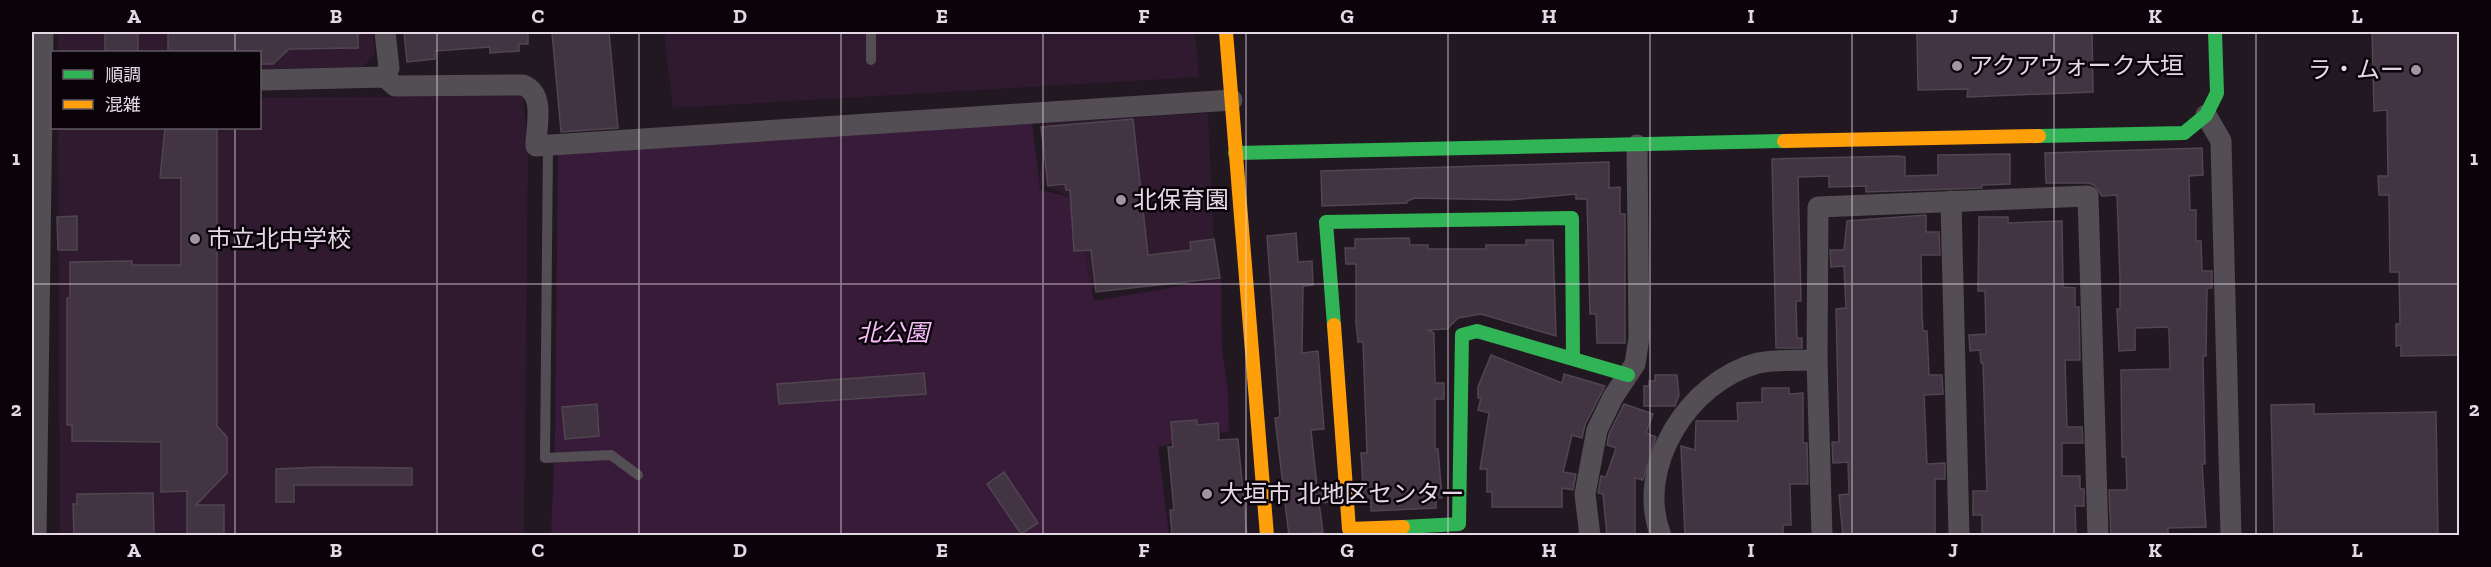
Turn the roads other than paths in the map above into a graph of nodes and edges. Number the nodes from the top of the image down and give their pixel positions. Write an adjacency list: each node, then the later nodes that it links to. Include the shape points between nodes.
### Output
1 (43, 32): 9 (street)
2 (385, 32): 7 (street)
3 (871, 32): 6 (lane)
4 (1226, 32): 10 (street)
5 (2215, 32): 11 (street, via 2217,93)
6 (871, 60)
7 (385, 77): 8 (street); 13 (street, via 395,86 532,88 537,96 536,146)
8 (261, 80)
9 (47, 83): 16 (street)
10 (1232, 100): 13 (street); 14 (street)
11 (2206, 115): 12 (street, via 2184,134); 29 (street, via 2221,141)
12 (1637, 144): 14 (street); 19 (street, via 1639,338 1635,364)
13 (548, 146): 20 (lane, via 545,458 611,455)
14 (1235, 153): 23 (street)
15 (1951, 201): 18 (street, via 1818,207); 27 (street); 28 (street, via 2088,196)
16 (34, 335): 21 (street)
17 (1573, 357): 17 (street, via 1478,331 1462,335 1459,524 1349,529 1326,222 1572,218); 19 (street)
18 (1817, 360): 25 (street, via 1758,363 1727,375 1684,416 1663,446 1657,467 1656,522); 26 (street)
19 (1628, 375): 24 (street, via 1597,430 1585,494)
20 (638, 475)
21 (34, 503): 22 (street)
22 (36, 536)
23 (1267, 536)
24 (1590, 536)
25 (1661, 536)
26 (1822, 536)
27 (1959, 536)
28 (2098, 536)
29 (2231, 536)

